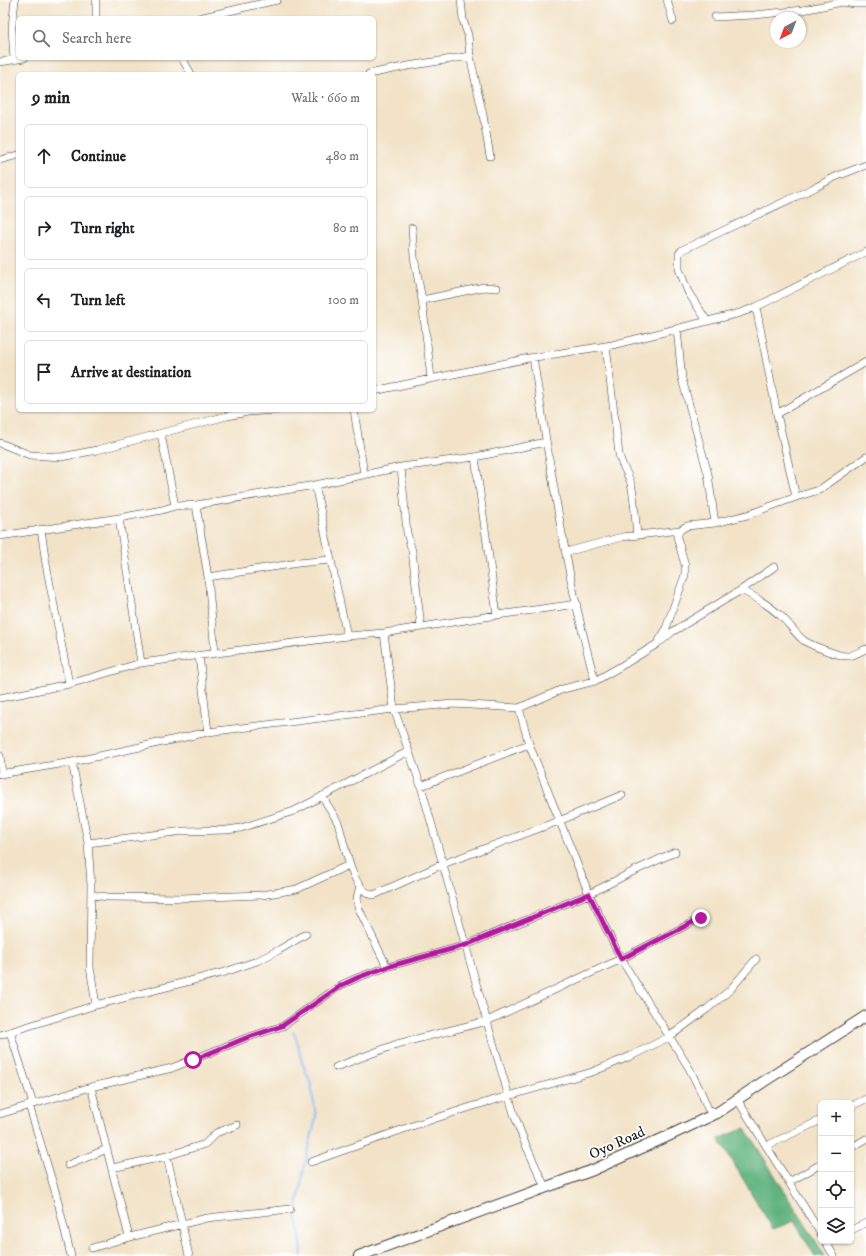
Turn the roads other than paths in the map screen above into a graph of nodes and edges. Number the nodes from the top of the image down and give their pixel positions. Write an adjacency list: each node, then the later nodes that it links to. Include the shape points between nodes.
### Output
1 (15, 0): 12 (street, via 12,27)
2 (96, 0): 7 (street)
3 (277, 0): 8 (street)
4 (461, 0): 11 (street)
5 (667, 0): 10 (street)
6 (866, 4): 9 (street, via 842,2 803,10)
7 (96, 16)
8 (208, 16)
9 (714, 17)
10 (673, 21)
11 (470, 56): 16 (street); 18 (street)
12 (14, 60): 14 (street)
13 (183, 60): 15 (street)
14 (0, 62)
15 (190, 72)
16 (376, 73)
17 (16, 156): 19 (street)
18 (490, 156)
19 (0, 160)
20 (866, 165): 26 (street, via 835,177 682,250 679,254 679,269 688,292)
21 (412, 228): 24 (street, via 414,257)
22 (866, 252): 25 (street)
23 (497, 288): 24 (street, via 484,287)
24 (422, 300): 31 (street)
25 (756, 307): 26 (street); 35 (street)
26 (707, 321): 27 (street)
27 (677, 329): 28 (street); 48 (street, via 682,380 708,474)
28 (606, 346): 29 (street); 51 (street, via 619,454 631,486)
29 (533, 357): 31 (street); 37 (street)
30 (866, 362): 35 (street)
31 (431, 378): 32 (street)
32 (376, 391)
33 (244, 412): 36 (street)
34 (354, 412): 42 (street)
35 (777, 414): 44 (street)
36 (161, 434): 38 (street, via 61,457 30,455); 46 (street)
37 (546, 442): 39 (street); 53 (street)
38 (0, 443)
39 (475, 457): 41 (street); 59 (street)
40 (866, 457): 44 (street, via 820,490)
41 (401, 467): 42 (street); 60 (street, via 407,533 413,558)
42 (364, 474): 43 (street)
43 (315, 485): 45 (street); 54 (street)
44 (796, 496): 48 (street, via 747,515)
45 (196, 505): 46 (street); 56 (street)
46 (175, 506): 47 (street)
47 (119, 518): 49 (street); 67 (street)
48 (715, 523): 50 (street, via 687,526)
49 (41, 529): 52 (street); 69 (street)
50 (680, 530): 51 (street); 63 (street, via 677,537 684,575 665,631)
51 (637, 535): 53 (street)
52 (0, 536)
53 (566, 552): 58 (street)
54 (330, 560): 56 (street); 62 (street)
55 (774, 567): 57 (street)
56 (208, 577): 65 (street)
57 (741, 590): 63 (street); 64 (street, via 757,598 782,617 803,640 813,645 849,656)
58 (577, 604): 59 (street); 68 (street)
59 (497, 615): 60 (street)
60 (421, 627): 61 (street)
61 (384, 633): 62 (street); 72 (street)
62 (347, 636): 65 (street)
63 (657, 644): 68 (street)
64 (866, 649)
65 (215, 653): 66 (street)
66 (200, 655): 67 (street); 73 (street)
67 (141, 663): 69 (street)
68 (595, 680): 71 (street, via 563,689)
69 (70, 684): 70 (street)
70 (0, 698)
71 (519, 708): 72 (street, via 454,704); 74 (street)
72 (394, 709): 73 (street); 75 (street)
73 (208, 732): 77 (street)
74 (529, 744): 79 (street); 82 (street)
75 (409, 751): 79 (street); 81 (street)
76 (0, 756): 78 (street)
77 (72, 762): 78 (street); 83 (street)
78 (1, 774)
79 (421, 786): 85 (street)
80 (622, 795): 82 (street)
81 (322, 796): 83 (street, via 294,811 241,828 184,831); 86 (street, via 338,824)
82 (559, 820): 85 (street); 88 (street)
83 (88, 843): 89 (street)
84 (674, 852): 88 (street)
85 (443, 864): 87 (street, via 374,895 367,893); 92 (street)
86 (350, 865): 87 (street); 89 (street, via 290,892 181,898)
87 (360, 885): 95 (street, via 358,907)
88 (589, 894): 92 (street); 93 (street)
89 (91, 895): 96 (street, via 90,967)
90 (701, 918): 93 (street)
91 (306, 934): 96 (street, via 257,961 225,972)
92 (466, 945): 95 (street); 98 (street)
93 (621, 959): 98 (street); 101 (street)
94 (756, 959): 101 (street, via 730,990)
95 (387, 967): 103 (street, via 342,985 282,1026 172,1068)
96 (96, 1005): 99 (street)
97 (866, 1016): 105 (highway, Oyo Road)
98 (487, 1021): 102 (street, via 397,1044); 104 (street)
99 (10, 1032): 100 (street); 107 (street)
100 (0, 1035)
101 (669, 1037): 104 (street, via 592,1072); 109 (street, via 708,1109)
102 (336, 1067)
103 (91, 1086): 107 (street); 116 (street)
104 (510, 1097): 118 (street, via 415,1125); 123 (street, via 524,1141)
105 (737, 1099): 109 (highway, Oyo Road); 114 (street)
106 (866, 1099): 108 (street)
107 (31, 1104): 110 (street); 132 (street)
108 (854, 1105)
109 (717, 1113): 123 (highway, Oyo Road, via 593,1170)
110 (0, 1114)
111 (818, 1121): 114 (street)
112 (237, 1125): 117 (street, via 216,1133 205,1144)
113 (866, 1139): 115 (street)
114 (766, 1146): 122 (street)
115 (854, 1146)
116 (107, 1149): 119 (street); 121 (street)
117 (167, 1156): 121 (street); 125 (street)
118 (311, 1162)
119 (68, 1165)
120 (818, 1166): 122 (street)
121 (112, 1168): 129 (street)
122 (789, 1182): 127 (street)
123 (545, 1187): 134 (highway, Oyo Road)
124 (290, 1209): 125 (street, via 216,1216)
125 (182, 1224): 129 (street); 133 (street)
126 (866, 1224): 128 (street)
127 (818, 1229)
128 (854, 1229)
129 (129, 1237): 131 (street)
130 (827, 1244): 135 (street)
131 (92, 1248)
132 (71, 1256)
133 (189, 1256)
134 (359, 1256)
135 (834, 1256)

